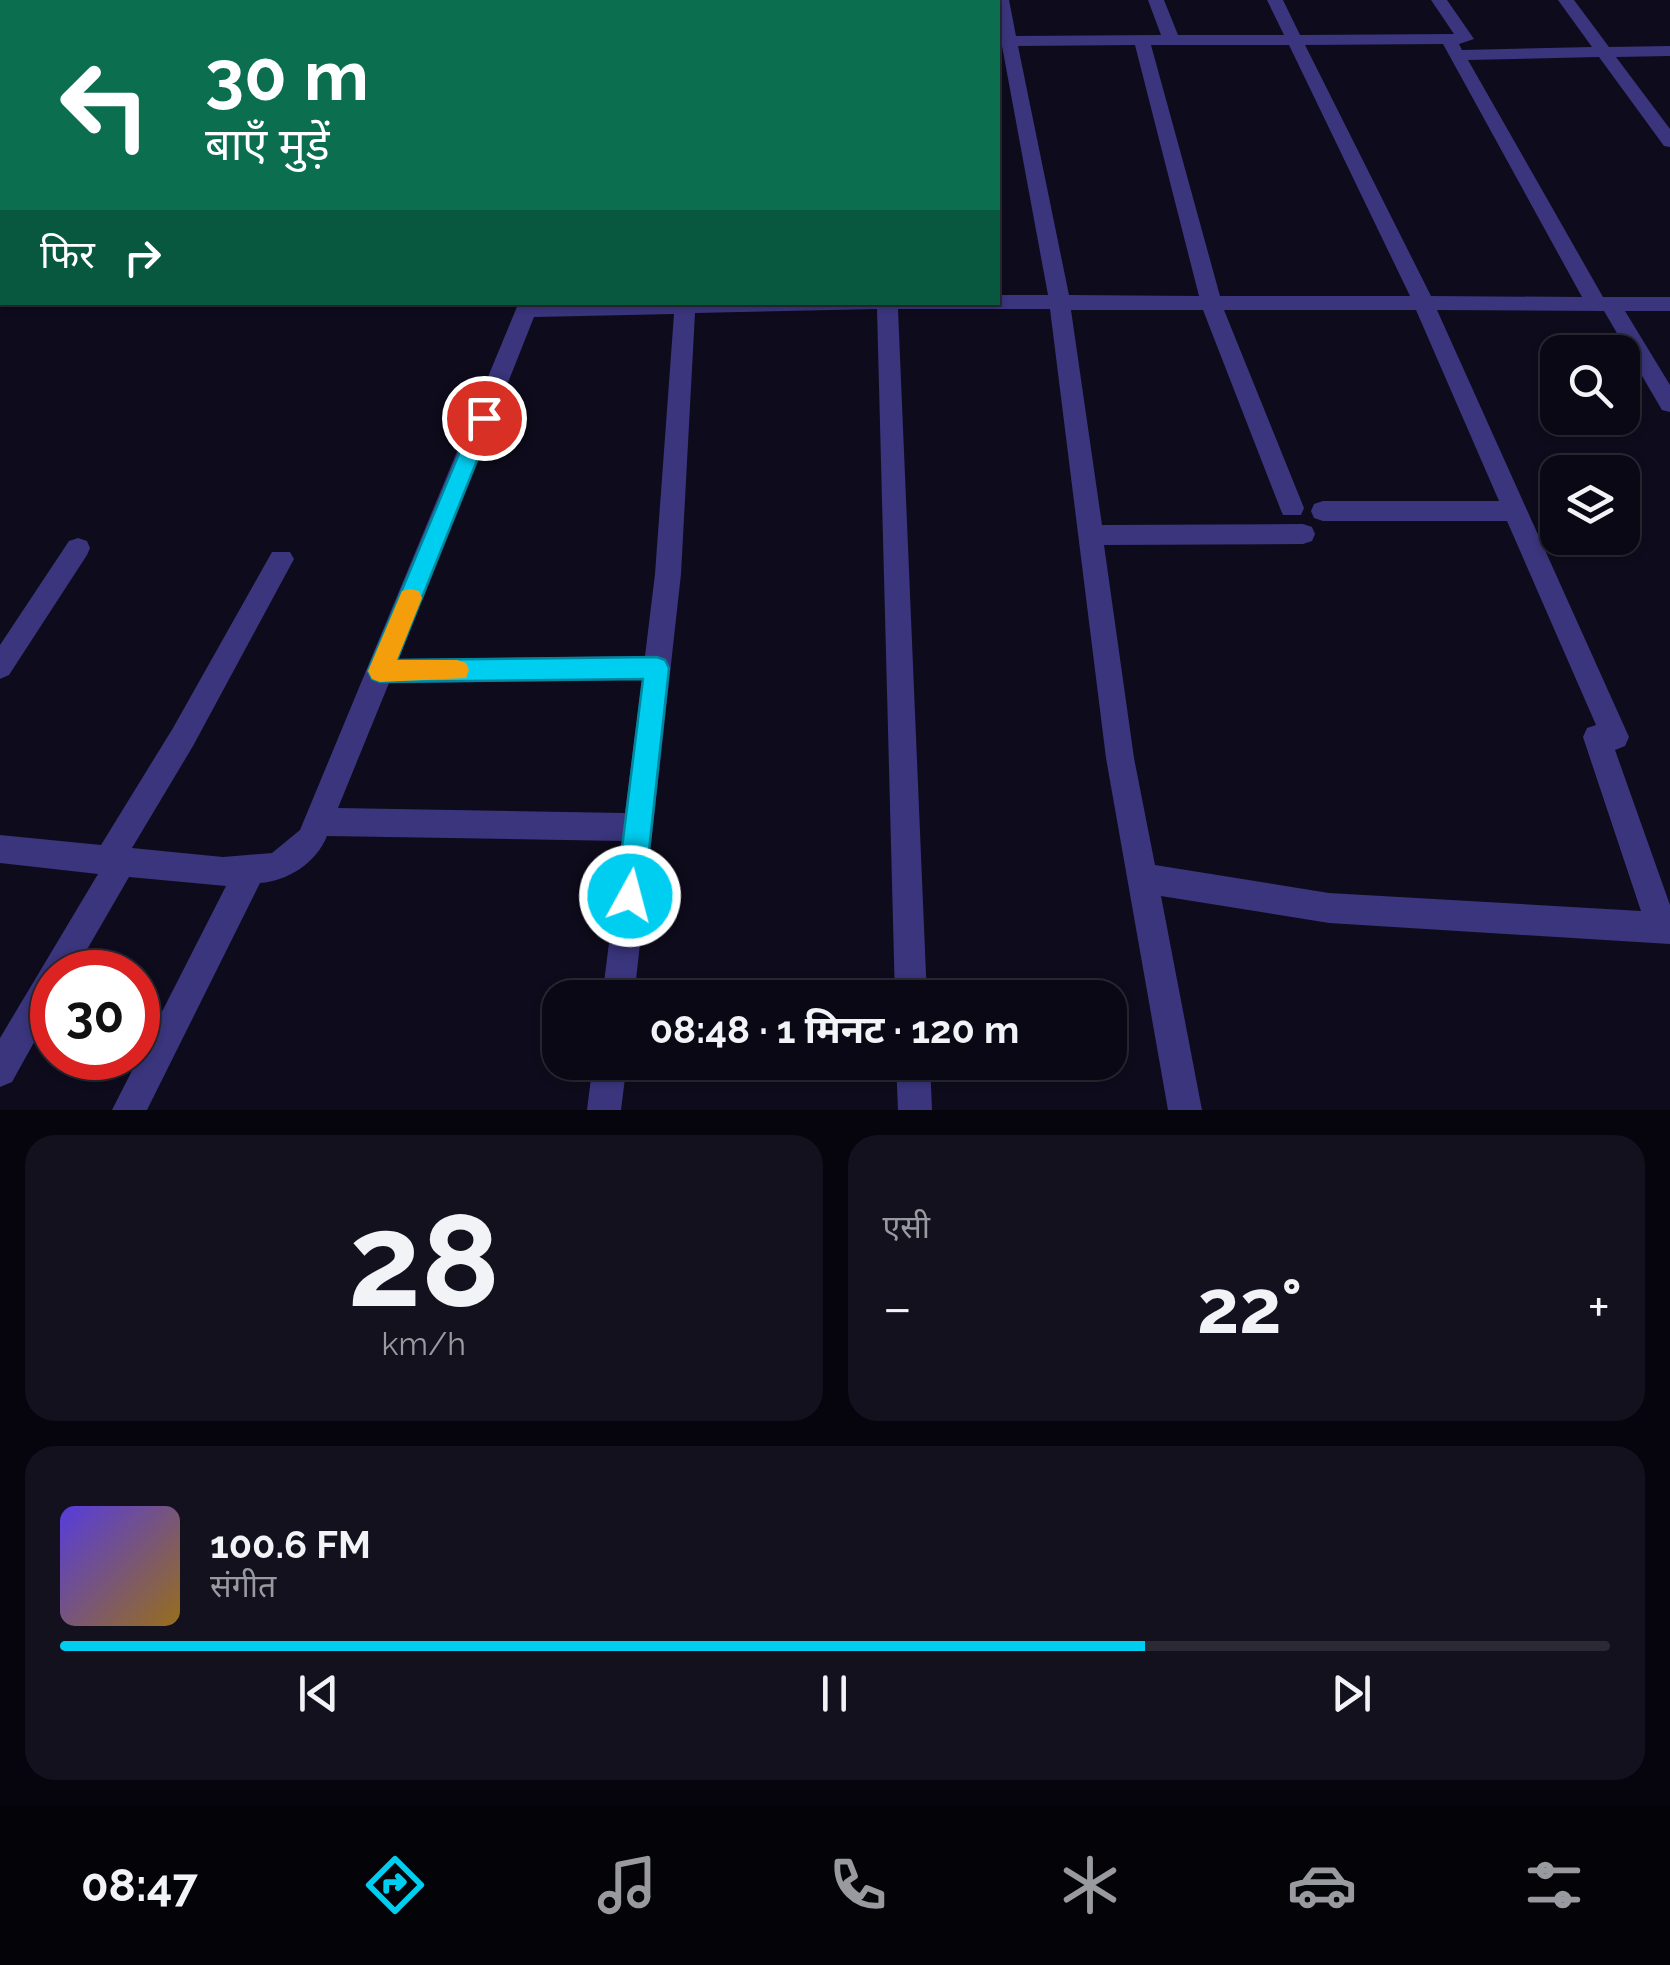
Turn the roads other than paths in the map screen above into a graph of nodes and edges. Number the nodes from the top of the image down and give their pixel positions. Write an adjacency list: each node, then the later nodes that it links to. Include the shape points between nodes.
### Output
1 (1000, 0): 6 (street)
2 (1156, 0): 9 (street)
3 (1275, 0): 7 (street)
4 (1439, 0): 10 (street, via 1466,39)
5 (1566, 0): 12 (street)
6 (1004, 41): 8 (street); 15 (street)
7 (1295, 41): 9 (street); 10 (street); 17 (street)
8 (1142, 42): 9 (street); 16 (street)
9 (1172, 42)
10 (1452, 47): 12 (street); 18 (street)
11 (1670, 51): 12 (street)
12 (1605, 55): 13 (street)
13 (1670, 142)
14 (1000, 303): 15 (street)
15 (1060, 303): 16 (street); 28 (street)
16 (1213, 304): 17 (street); 24 (street)
17 (1424, 304): 18 (street); 26 (street)
18 (1604, 304): 19 (street); 23 (street)
19 (1670, 304)
20 (684, 305): 22 (street); 32 (street)
21 (885, 305): 43 (street)
22 (529, 306): 33 (street)
23 (1670, 404)
24 (1292, 508)
25 (1324, 511): 26 (street)
26 (1516, 511): 40 (street, via 1606,737)
27 (1303, 534): 28 (street)
28 (1090, 535): 39 (street)
29 (78, 548): 31 (street)
30 (281, 559): 37 (street)
31 (0, 667)
32 (657, 668): 33 (street); 35 (street)
33 (380, 671): 34 (street)
34 (318, 822): 35 (street); 38 (street, via 311,840 278,867)
35 (638, 828): 42 (street)
36 (0, 849): 37 (street)
37 (114, 862): 38 (street); 41 (street)
38 (251, 869): 48 (street)
39 (1142, 878): 40 (street, via 1329,908); 51 (street)
40 (1666, 927)
41 (68, 950)
42 (620, 980)
43 (910, 980)
44 (30, 1018): 45 (street)
45 (0, 1070)
46 (608, 1080): 49 (street)
47 (914, 1080): 50 (street)
48 (128, 1110)
49 (604, 1110)
50 (915, 1110)
51 (1186, 1110)

